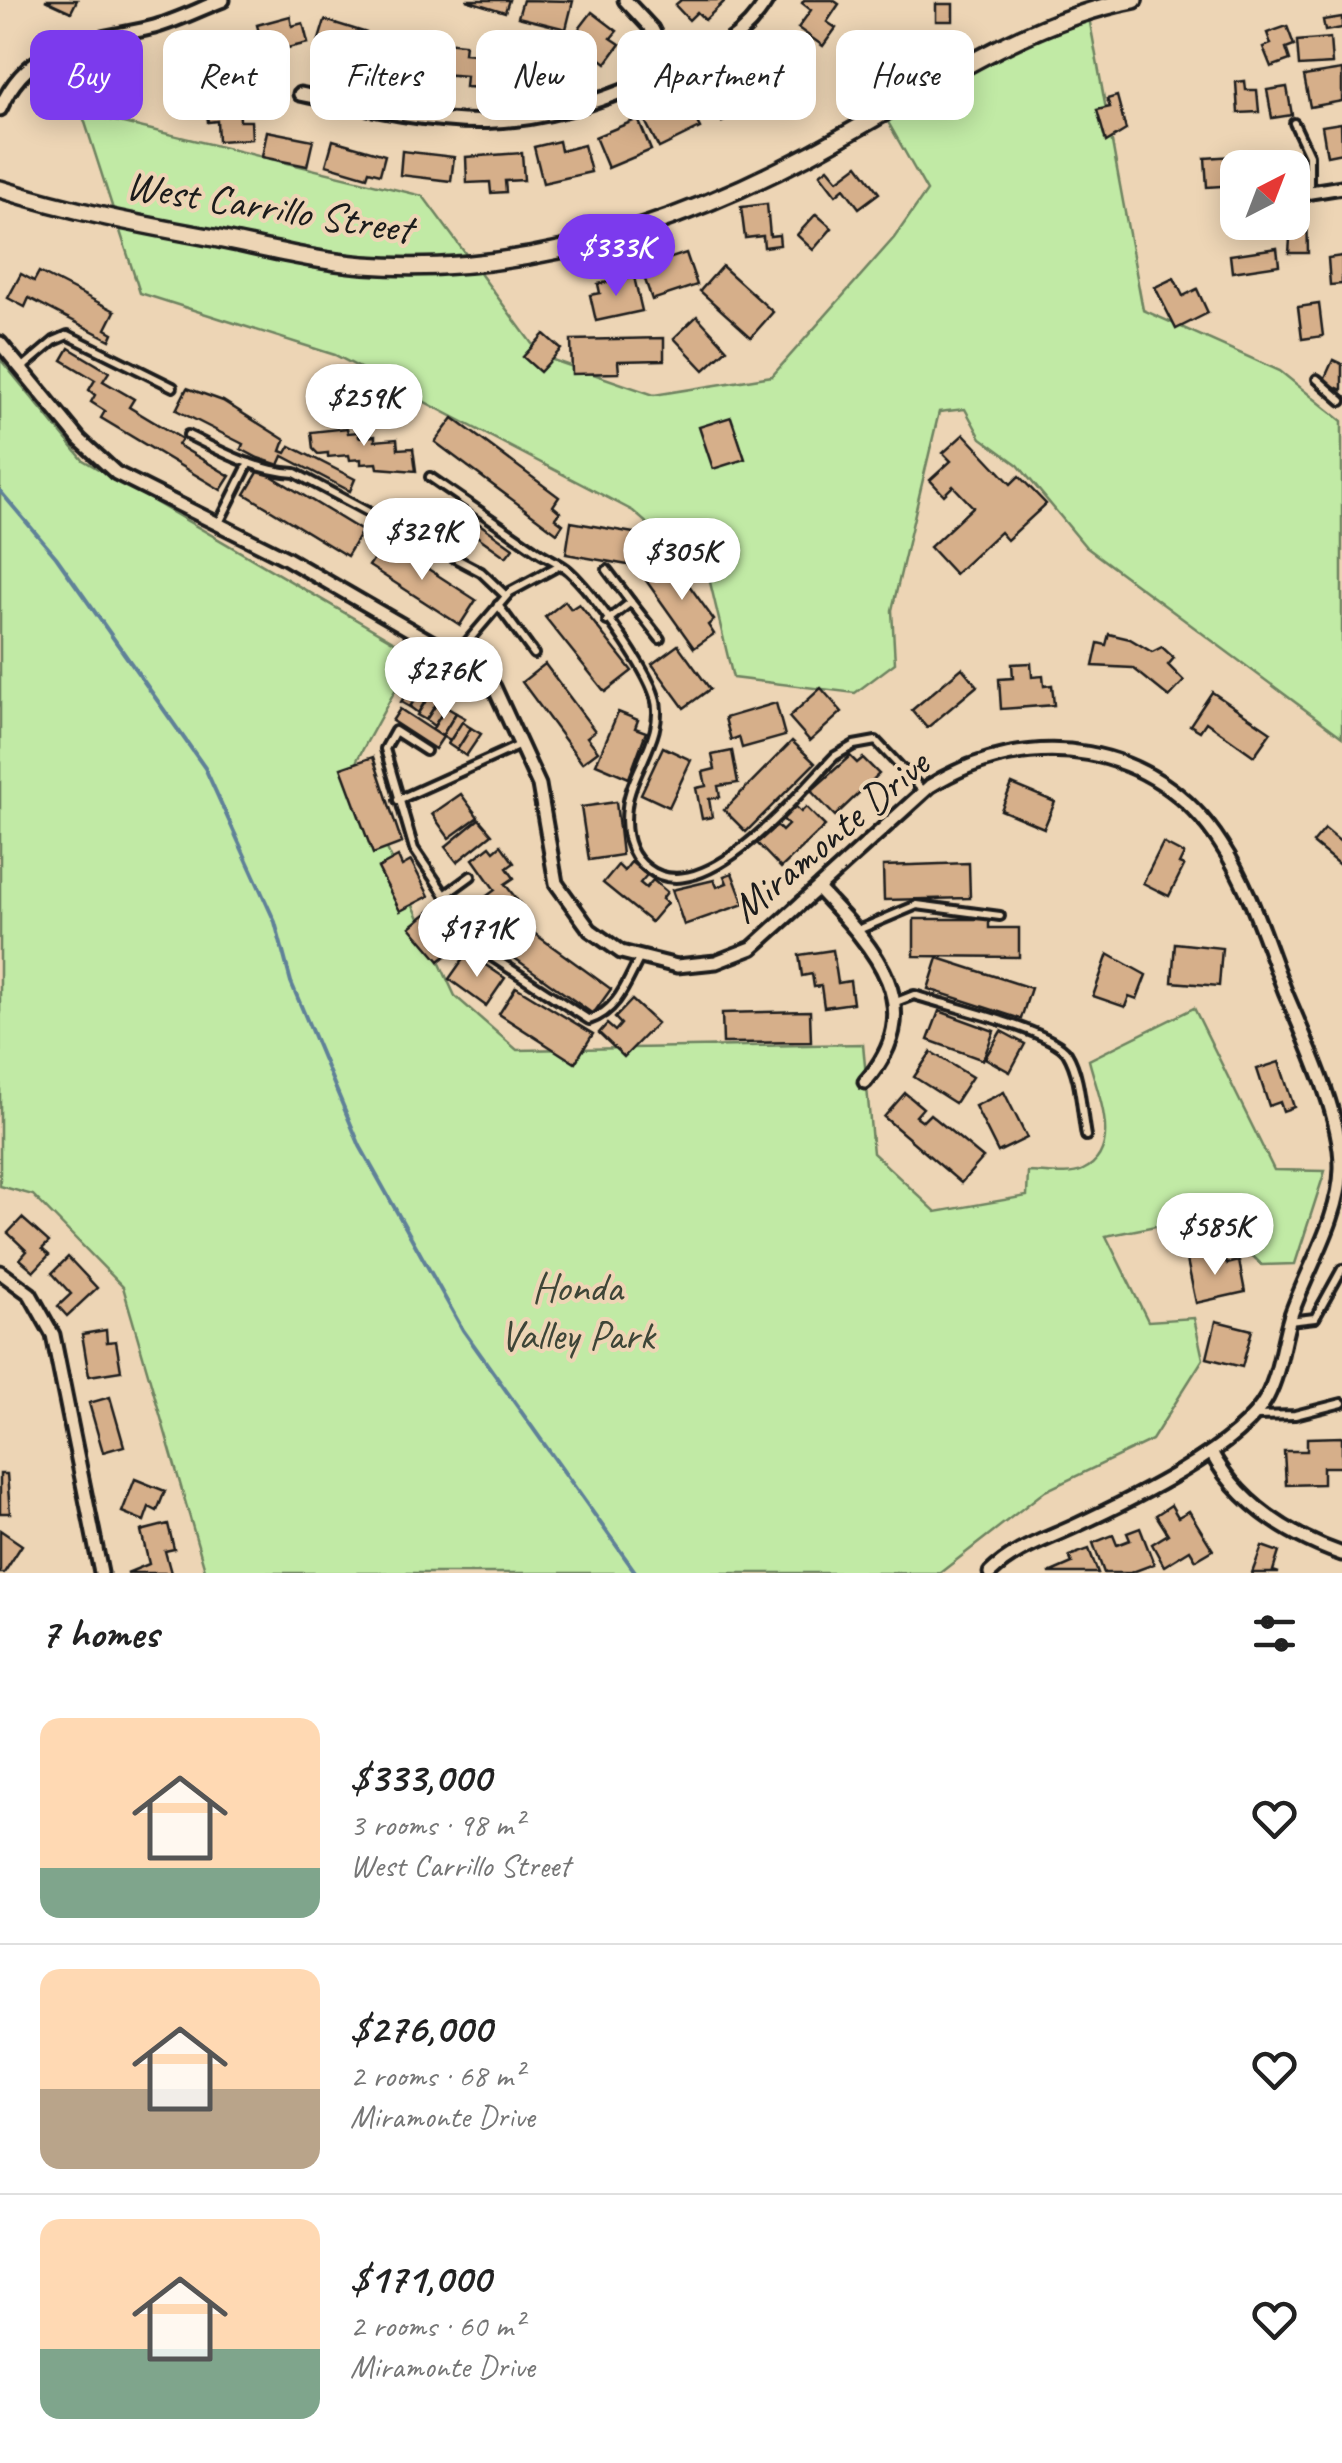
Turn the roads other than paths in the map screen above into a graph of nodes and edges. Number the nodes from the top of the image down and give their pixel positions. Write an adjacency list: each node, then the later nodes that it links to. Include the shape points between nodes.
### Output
1 (223, 0): 9 (street, via 152,28 55,48 18,78)
2 (625, 0): 5 (street)
3 (767, 0): 6 (street)
4 (1134, 0): 13 (main road, West Carrillo Street, via 1034,31 822,149 710,201 541,256 443,267 361,265)
5 (652, 30)
6 (742, 30)
7 (617, 93): 8 (street, via 496,124 414,118)
8 (300, 94)
9 (0, 109)
10 (1294, 124): 11 (lane)
11 (1307, 150)
12 (1342, 188): 14 (street)
13 (0, 190)
14 (1310, 192)
15 (0, 343): 16 (street, Miramonte Drive)
16 (21, 369): 18 (lane, via 68,335); 23 (street, Miramonte Drive, via 116,473)
17 (1317, 379): 19 (lane)
18 (174, 387)
19 (1342, 400)
20 (188, 435): 21 (lane)
21 (248, 463): 23 (lane); 26 (lane, via 295,473 481,572)
22 (430, 477): 24 (lane)
23 (218, 525): 32 (street, Miramonte Drive)
24 (560, 565): 26 (lane); 29 (lane)
25 (607, 570): 27 (lane)
26 (506, 596): 28 (lane)
27 (632, 602): 29 (lane); 30 (lane)
28 (498, 606): 31 (lane); 32 (lane)
29 (607, 621): 35 (lane, via 656,700 654,729 627,804 627,841 656,876 680,879 731,858 834,756 854,745 876,742)
30 (660, 639)
31 (534, 654)
32 (456, 656): 33 (street, Miramonte Drive, via 494,686)
33 (523, 744): 36 (lane); 42 (street, Miramonte Drive, via 539,785 550,864 565,900 590,930)
34 (426, 751): 36 (lane, via 395,730 385,749)
35 (924, 792): 38 (street, Miramonte Drive); 46 (street, Miramonte Drive, via 974,763 1049,748 1118,760 1186,802 1233,864 1310,1055 1341,1153)
36 (398, 800): 39 (lane, via 414,849)
37 (472, 876): 39 (lane)
38 (819, 890): 41 (street); 42 (street, Miramonte Drive, via 775,932 734,957 677,966)
39 (445, 895): 42 (lane, via 489,956 590,1020 615,1004)
40 (1000, 916): 41 (lane, via 918,905)
41 (858, 930): 43 (street)
42 (639, 959)
43 (896, 1002): 44 (street, via 892,1042); 45 (lane, via 914,996 1064,1048)
44 (865, 1082)
45 (1086, 1136)
46 (1332, 1212): 47 (lane); 50 (street, Miramonte Drive)
47 (1342, 1223)
48 (1342, 1269): 50 (lane, via 1312,1320)
49 (0, 1272): 55 (street, via 30,1294 53,1335)
50 (1289, 1322): 52 (street, Miramonte Drive, via 1273,1383)
51 (1342, 1404): 52 (lane)
52 (1255, 1416): 53 (street, Miramonte Drive)
53 (1212, 1452): 54 (street, via 1224,1475 1259,1510); 56 (street, Miramonte Drive, via 1008,1556)
54 (1342, 1554)
55 (101, 1573)
56 (990, 1573)

